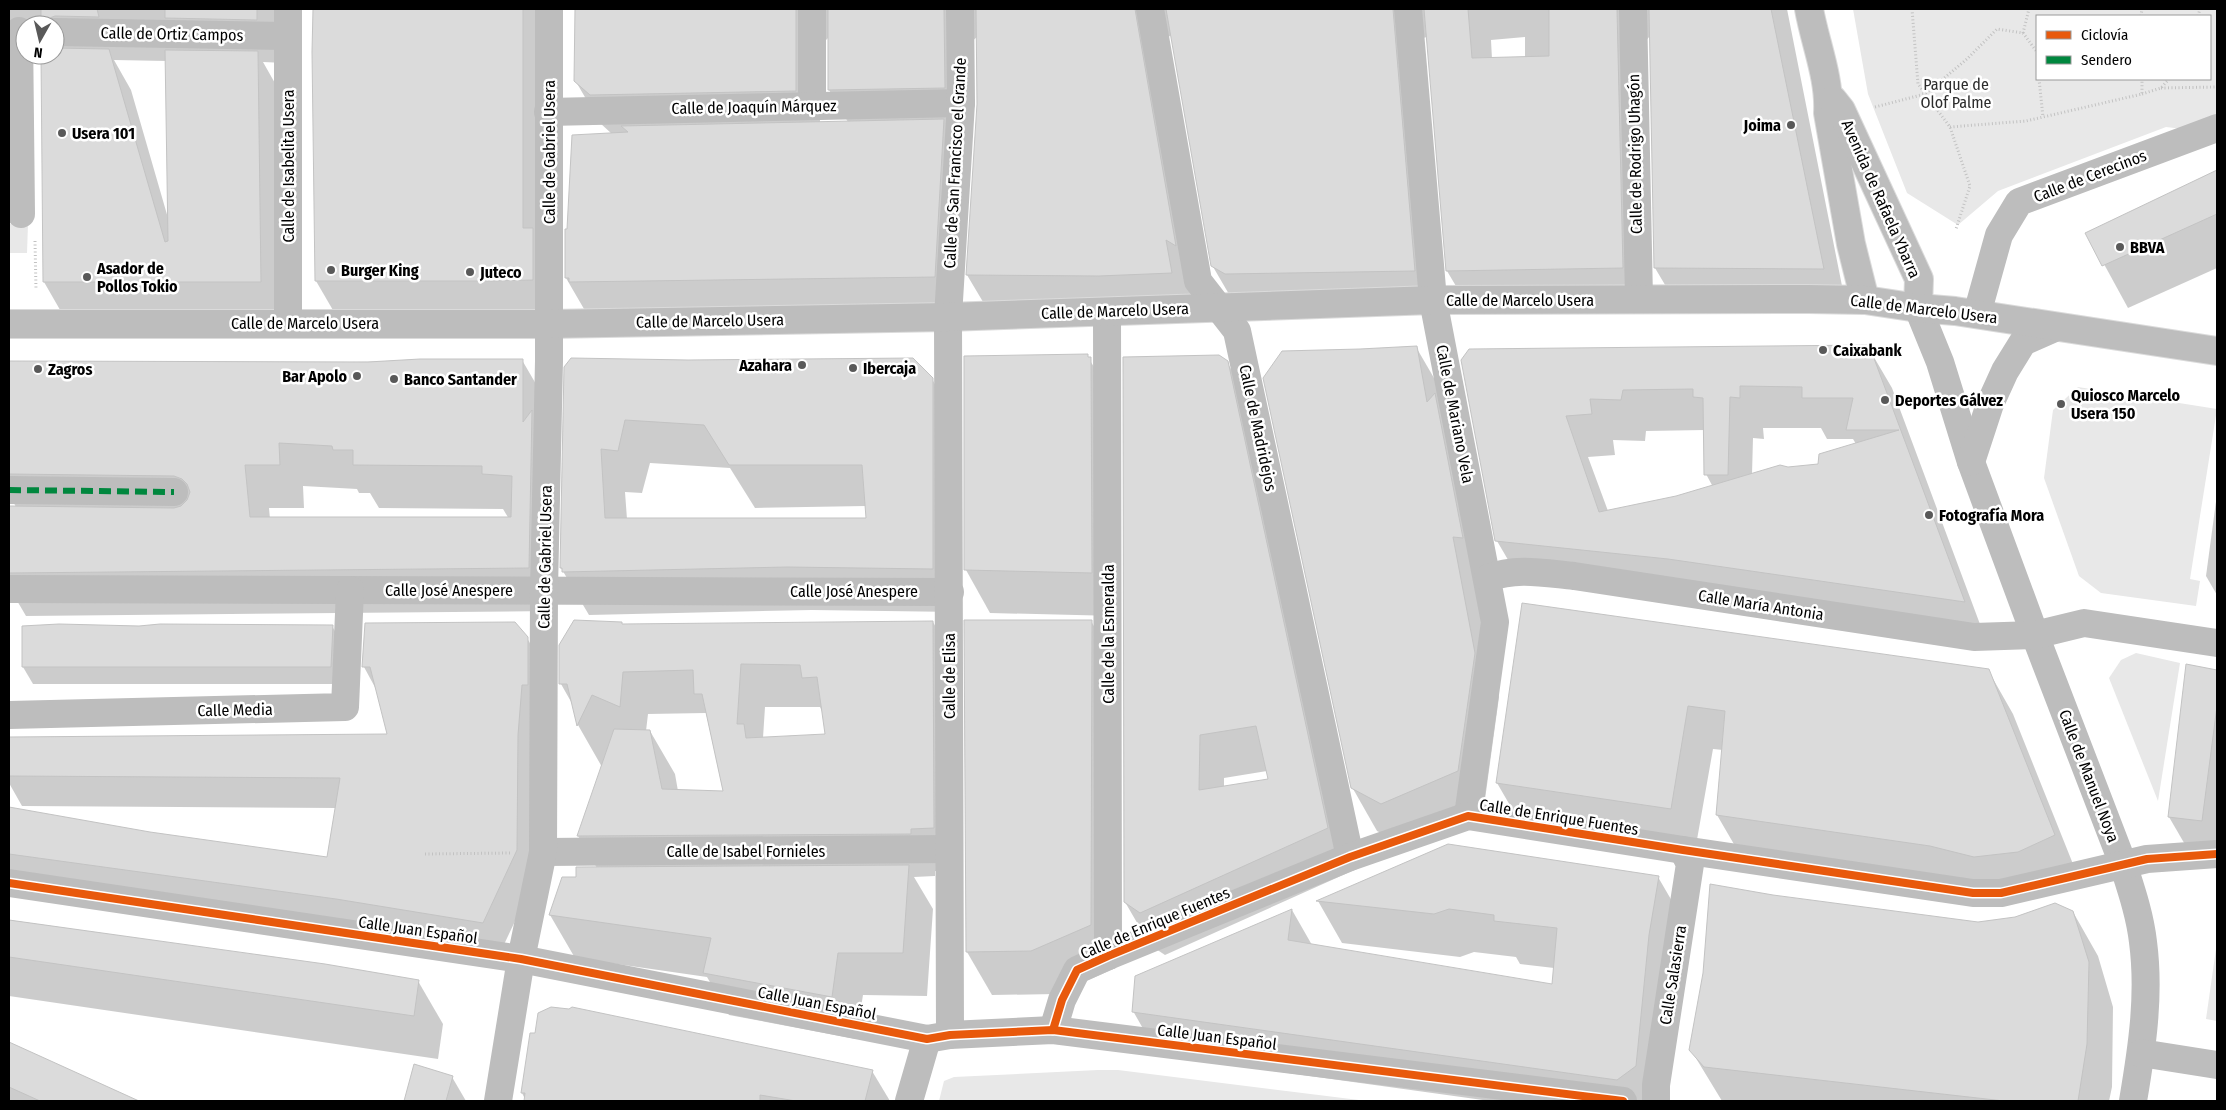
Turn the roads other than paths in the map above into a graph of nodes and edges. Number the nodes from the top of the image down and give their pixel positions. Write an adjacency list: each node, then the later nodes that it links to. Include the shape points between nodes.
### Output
1 (288, 9): 10 (street, Calle de Isabelita Usera)
2 (549, 9): 15 (street, Calle de Gabriel Usera)
3 (812, 9): 14 (street)
4 (960, 9): 13 (street, Calle de San Francisco el Grande)
5 (1150, 9): 21 (street, Calle de Madridejos, via 1198,281)
6 (1408, 9): 19 (street, Calle de Mariano Vela)
7 (1632, 9): 18 (street, Calle de Rodrigo Uhagón)
8 (1809, 9): 12 (street, Avenida de Rafaela Ybarra)
9 (65, 32): 10 (street, Calle de Ortiz Campos)
10 (288, 36): 26 (street, Calle de Isabelita Usera)
11 (19, 65): 17 (street)
12 (1829, 94): 20 (street, Avenida de Rafaela Ybarra, via 1828,113 1851,244); 22 (street, Avenida de Rafaela Ybarra, via 1841,110 1919,278)
13 (961, 103): 14 (street, Calle de Joaquín Márquez); 25 (street, Calle de San Francisco el Grande)
14 (812, 106): 15 (street, Calle de Joaquín Márquez)
15 (548, 112): 28 (street, Calle de Gabriel Usera)
16 (2217, 128): 24 (street, Calle de Cerecinos, via 2019,202 1999,235)
17 (21, 214)
18 (1639, 299): 19 (street, Calle de Marcelo Usera); 20 (street, Calle de Marcelo Usera)
19 (1433, 300): 21 (street, Calle de Marcelo Usera); 34 (street, Calle de Mariano Vela)
20 (1865, 300): 22 (street, Calle de Marcelo Usera)
21 (1217, 307): 23 (street, Calle de Marcelo Usera); 47 (street, Calle de Madridejos, via 1236,331)
22 (1918, 308): 24 (street, Calle de Marcelo Usera); 31 (street, Calle de Manuel Noya, via 1940,362)
23 (1107, 312): 25 (street, Calle de Marcelo Usera); 50 (street, Calle de la Esmeralda)
24 (1977, 314): 29 (street, Calle de Marcelo Usera)
25 (948, 317): 28 (street, Calle de Marcelo Usera); 38 (street, Calle de Elisa)
26 (288, 323): 27 (street, Calle de Marcelo Usera); 28 (street, Calle de Marcelo Usera)
27 (9, 324)
28 (549, 324): 37 (street, Calle de Gabriel Usera)
29 (2057, 327): 30 (street, Calle de Marcelo Usera); 31 (street, via 2024,342 2005,371 1990,404)
30 (2217, 351)
31 (1971, 462): 39 (street, Calle de Manuel Noya)
32 (9, 490): 33 (street)
33 (174, 492)
34 (1488, 578): 39 (street, Calle María Antonia, via 1520,570 1974,637); 42 (street, Calle de Mariano Vela, via 1495,622)
35 (9, 589): 36 (street, Calle José Anespere)
36 (350, 590): 37 (street, Calle José Anespere); 41 (street, Calle Media, via 345,707)
37 (544, 590): 38 (street, Calle José Anespere); 45 (street, Calle de Gabriel Usera)
38 (950, 592): 43 (street, Calle de Elisa)
39 (2035, 635): 40 (street, Calle María Antonia, via 2084,623); 48 (street, Calle de Manuel Noya)
40 (2217, 643)
41 (9, 715)
42 (1468, 816): 44 (street, Calle de Enrique Fuentes); 47 (street, Calle de Enrique Fuentes)
43 (949, 849): 45 (street, Calle de Isabel Fornieles); 53 (street, Calle de Elisa)
44 (1683, 850): 48 (street, Calle de Enrique Fuentes, via 1973,893 2001,893); 59 (street, Calle Salasierra, via 1690,864)
45 (530, 852): 51 (street, Calle de Gabriel Usera)
46 (2217, 854): 48 (street, Calle de Enrique Fuentes)
47 (1350, 857): 50 (street, Calle de Enrique Fuentes)
48 (2123, 864): 54 (street, Calle de Manuel Noya, via 2143,941 2146,996)
49 (9, 883): 51 (street, Calle Juan Español)
50 (1108, 956): 52 (street, Calle de Enrique Fuentes, via 1077,970 1062,1000)
51 (521, 959): 53 (street, Calle Juan Español); 56 (street, Calle de Gabriel Usera)
52 (1053, 1030): 53 (street, Calle Juan Español); 58 (street, Calle Juan Español)
53 (938, 1037): 57 (street, Calle de Elisa)
54 (2141, 1053): 55 (street); 60 (street, Calle de Manuel Noya)
55 (2217, 1065)
56 (498, 1101)
57 (909, 1101)
58 (1623, 1101)
59 (1656, 1101)
60 (2133, 1101)

